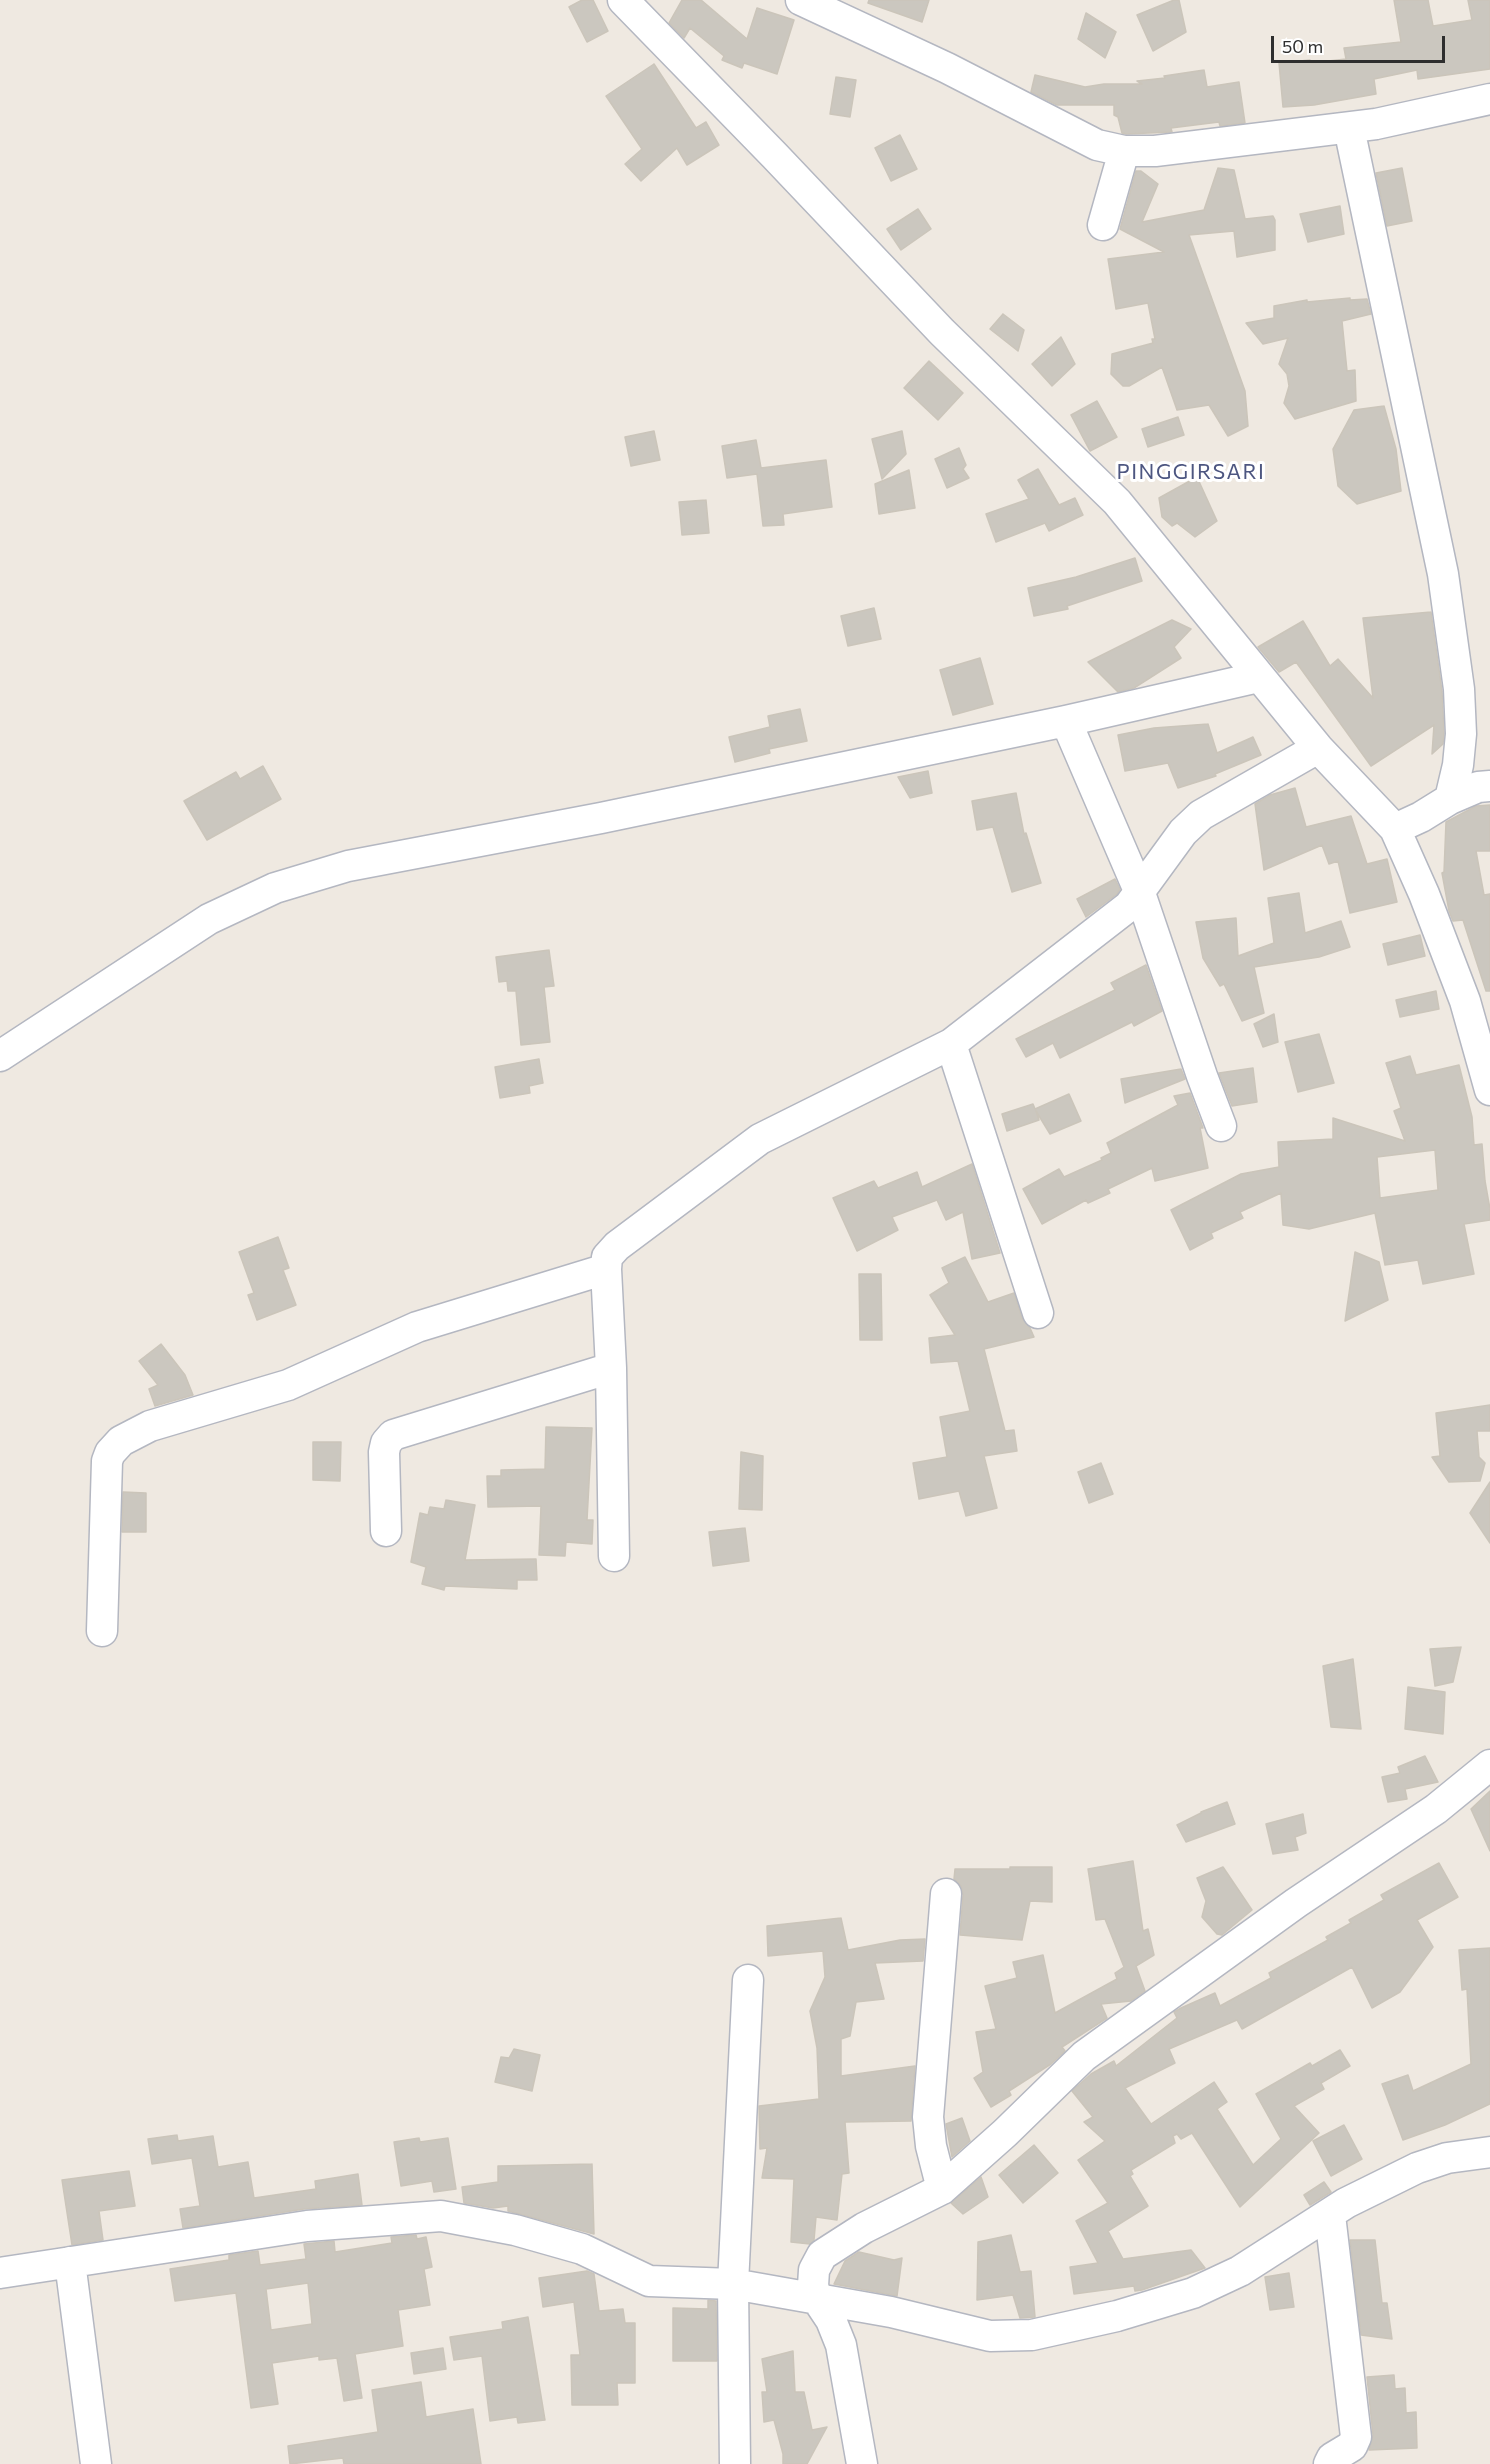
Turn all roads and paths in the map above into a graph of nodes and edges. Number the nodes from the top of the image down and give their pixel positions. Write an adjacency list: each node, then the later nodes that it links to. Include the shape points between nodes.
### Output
1 (623, 0): 7 (street, via 942,332 1117,502)
2 (801, 0): 5 (street, via 947,68 1096,145)
3 (1490, 99): 4 (street)
4 (1349, 128): 5 (street, via 1155,150); 11 (street, via 1443,574 1459,689 1461,734)
5 (1124, 150): 6 (street)
6 (1103, 225)
7 (1259, 677): 8 (street); 9 (street)
8 (1066, 720): 13 (street); 15 (street, via 601,818 348,866 274,888 209,919)
9 (1318, 748): 12 (street); 13 (street, via 1201,815 1183,832)
10 (1490, 786): 11 (street)
11 (1450, 799): 12 (street)
12 (1395, 829): 16 (street, via 1466,1001)
13 (1140, 893): 14 (street, via 1129,906); 17 (street)
14 (951, 1044): 18 (street, via 760,1139 617,1246 607,1257); 19 (street)
15 (0, 1056)
16 (1490, 1090)
17 (1221, 1125)
18 (606, 1269): 20 (street); 23 (street, via 417,1327 288,1385 150,1426 121,1441 107,1461)
19 (1038, 1313)
20 (611, 1368): 21 (street, via 393,1435 384,1452); 22 (street)
21 (386, 1531)
22 (614, 1556)
23 (102, 1630)
24 (1490, 1766): 28 (street, via 1436,1809 1296,1903 1084,2056)
25 (946, 1894): 28 (street, via 928,2117)
26 (748, 1980): 32 (street)
27 (1490, 2152): 29 (street, via 1447,2158 1418,2168 1346,2203)
28 (942, 2189): 33 (street, via 864,2228 822,2255 814,2270)
29 (1330, 2215): 33 (street, via 1240,2271 1193,2293 1117,2316 1032,2335 990,2336); 37 (street, via 1356,2437 1352,2446)
30 (70, 2262): 31 (street); 32 (street, via 307,2226 441,2216 515,2230 582,2249 649,2281); 34 (street)
31 (0, 2273)
32 (733, 2284): 33 (street); 35 (street)
33 (816, 2299): 36 (street, via 831,2320 841,2345)
34 (96, 2464)
35 (735, 2464)
36 (862, 2464)
37 (1329, 2464)

